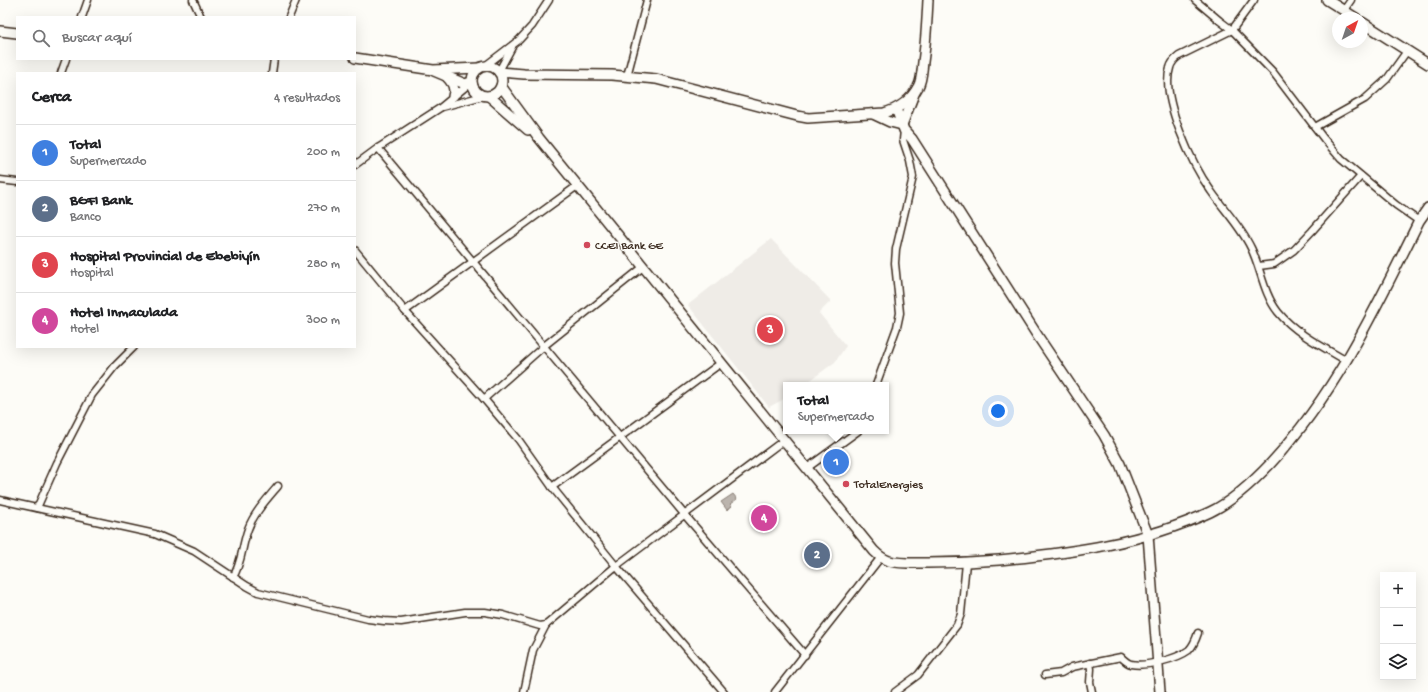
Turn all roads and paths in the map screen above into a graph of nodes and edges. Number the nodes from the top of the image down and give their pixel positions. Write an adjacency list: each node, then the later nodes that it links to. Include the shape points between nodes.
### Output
1 (88, 0): 13 (street)
2 (193, 0): 14 (street)
3 (296, 0): 15 (street)
4 (549, 0): 20 (street, via 532,26)
5 (647, 0): 31 (street)
6 (928, 0): 34 (street, via 921,78)
7 (1195, 0): 17 (street)
8 (1254, 0): 17 (street)
9 (1327, 0): 11 (street)
10 (1351, 0): 11 (street)
11 (1344, 10): 12 (street)
12 (1347, 12)
13 (82, 16)
14 (200, 16)
15 (289, 16)
16 (1368, 26): 21 (street)
17 (1232, 30): 40 (street, via 1274,72); 53 (street, via 1179,56 1170,67 1168,91 1184,142 1194,164 1210,191 1241,231 1251,247)
18 (0, 31): 19 (street)
19 (16, 32)
20 (512, 46): 26 (street); 32 (street)
21 (1407, 51): 25 (street); 40 (street, via 1387,79 1366,99)
22 (356, 58): 27 (street)
23 (66, 60): 28 (street)
24 (274, 60): 29 (street)
25 (1428, 64)
26 (482, 67): 27 (street); 32 (street, via 492,67); 33 (street, via 473,74)
27 (433, 70): 30 (street)
28 (61, 72)
29 (272, 72)
30 (445, 76): 33 (street, via 464,84); 35 (street, via 454,86)
31 (627, 76): 32 (street, via 524,74); 39 (street, via 656,79 797,116 813,118)
32 (500, 77): 36 (street, via 496,93); 42 (street)
33 (471, 82): 35 (street); 36 (street, via 475,91)
34 (914, 93): 38 (street); 41 (street)
35 (453, 96): 37 (street)
36 (486, 96): 37 (street); 42 (street)
37 (440, 108): 43 (street)
38 (896, 108): 39 (street, via 884,113); 41 (street)
39 (871, 114): 41 (street)
40 (1315, 127): 45 (street, via 1341,159)
41 (903, 128): 60 (street, via 902,140 913,177 896,249 900,313); 71 (street, via 1104,435 1120,464)
42 (538, 138): 48 (street)
43 (378, 148): 44 (street); 52 (street)
44 (356, 164)
45 (1361, 176): 50 (street); 53 (street, via 1294,250 1274,264)
46 (0, 180): 47 (street)
47 (16, 182)
48 (577, 186): 52 (street); 54 (street)
49 (1428, 208): 50 (street)
50 (1419, 221): 58 (street)
51 (356, 251): 55 (street)
52 (473, 261): 55 (street); 56 (street)
53 (1258, 266): 58 (street, via 1270,299 1278,312 1307,336)
54 (643, 267): 56 (street); 59 (street)
55 (405, 311): 61 (street)
56 (544, 346): 61 (street); 63 (street)
57 (133, 348): 69 (street, via 92,395)
58 (1347, 361): 71 (street, via 1294,437 1244,489 1212,511)
59 (721, 363): 63 (street); 64 (street)
60 (877, 382)
61 (484, 399): 67 (street, via 518,439)
62 (854, 434): 65 (street)
63 (620, 436): 67 (street); 70 (street)
64 (784, 440): 65 (street); 70 (street)
65 (807, 468): 72 (street)
66 (278, 486): 75 (street, via 249,525 239,567)
67 (552, 487): 74 (street)
68 (0, 500): 69 (street)
69 (37, 508): 75 (street, via 155,534 194,551)
70 (684, 514): 74 (street); 78 (street)
71 (1148, 535): 73 (street, via 1084,550); 79 (street)
72 (881, 557): 73 (street, via 903,564); 78 (street)
73 (966, 563): 85 (street, via 961,614 957,625 918,675)
74 (616, 566): 76 (street); 84 (street)
75 (233, 577): 76 (street, via 258,592 368,619 400,622 465,612 485,612 540,626)
76 (546, 625): 83 (street, via 533,650)
77 (1198, 633): 79 (street, via 1190,649)
78 (805, 655): 82 (street)
79 (1158, 662): 80 (street, via 1132,664 1121,657); 87 (street)
80 (1090, 663): 81 (street, via 1072,667 1061,673); 86 (street)
81 (1045, 675)
82 (779, 691)
83 (524, 692)
84 (724, 692)
85 (896, 692)
86 (1092, 692)
87 (1160, 692)

